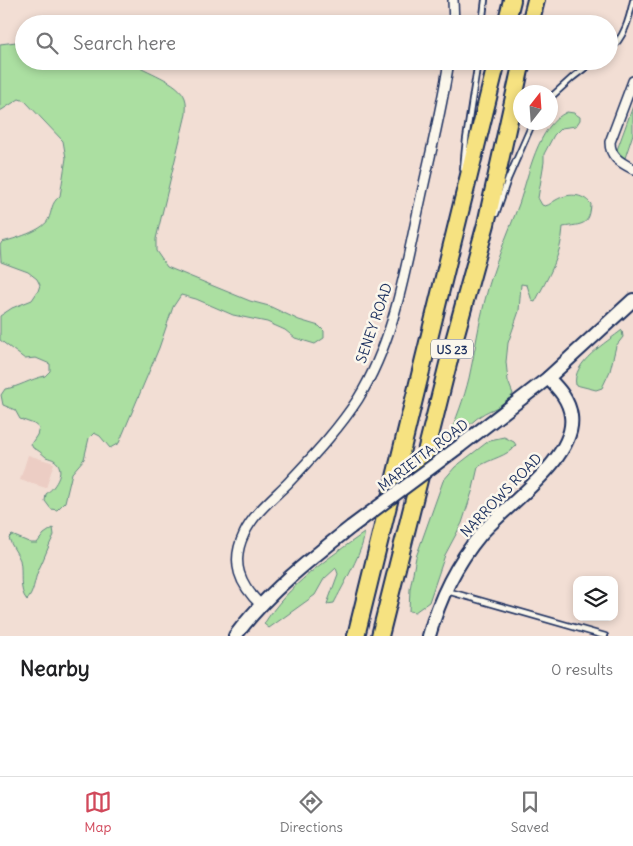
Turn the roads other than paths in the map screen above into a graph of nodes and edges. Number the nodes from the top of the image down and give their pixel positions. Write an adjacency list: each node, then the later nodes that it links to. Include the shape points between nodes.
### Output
1 (453, 0): 6 (street)
2 (485, 0): 7 (lane)
3 (512, 0): 8 (highway)
4 (536, 0): 9 (highway)
5 (633, 1): 10 (lane, via 624,34)
6 (454, 15)
7 (483, 15)
8 (508, 15)
9 (532, 15)
10 (618, 43)
11 (447, 70): 27 (street, SENEY ROAD, via 402,285 386,342 340,426 252,521 240,544 238,567 242,581 248,593)
12 (477, 70): 20 (lane)
13 (495, 70): 20 (highway, US 23)
14 (520, 70): 24 (highway, US 23, via 486,224)
15 (582, 70): 17 (lane)
16 (633, 81): 19 (street, via 610,148 614,158)
17 (558, 91)
18 (529, 130): 21 (lane)
19 (633, 169)
20 (460, 211): 29 (highway, US 23)
21 (495, 217)
22 (489, 236): 24 (lane)
23 (633, 300): 25 (street, MARIETTA ROAD)
24 (452, 348): 30 (highway, US 23)
25 (548, 378): 26 (street, NARROWS ROAD, via 569,406 572,424 567,442 554,462 482,533 456,570); 27 (street, MARIETTA ROAD, bridge, via 315,555)
26 (446, 591): 31 (street, NARROWS ROAD); 32 (lane)
27 (261, 605): 28 (street, MARIETTA ROAD)
28 (235, 636)
29 (356, 636)
30 (380, 636)
31 (428, 636)
32 (605, 636)

